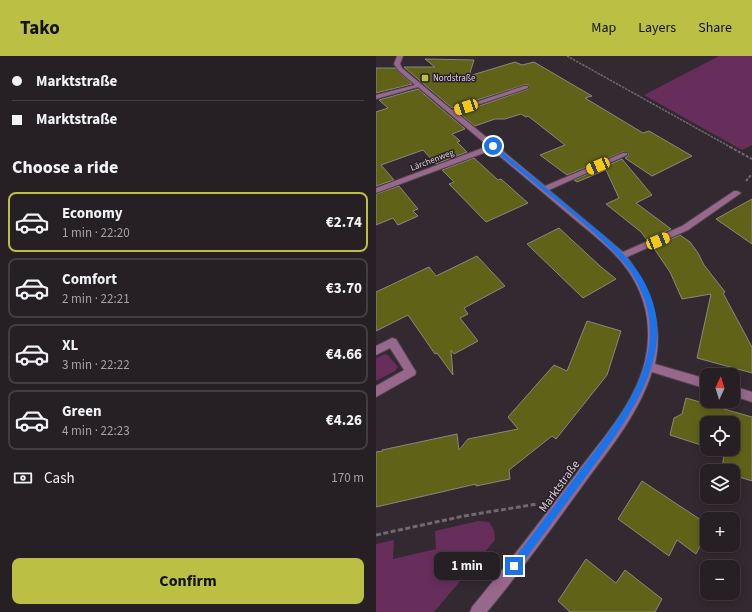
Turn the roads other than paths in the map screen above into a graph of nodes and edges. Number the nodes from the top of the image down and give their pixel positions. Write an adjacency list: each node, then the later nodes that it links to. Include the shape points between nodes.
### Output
1 (400, 56): 2 (street, Marktstraße, via 398,66)
2 (420, 85): 4 (street); 5 (street, Marktstraße)
3 (526, 87): 5 (street)
4 (376, 97)
5 (451, 112): 6 (street, Marktstraße)
6 (493, 146): 8 (street, Marktstraße); 9 (street, Lärchenweg)
7 (625, 154): 8 (street)
8 (544, 189): 11 (street, Marktstraße)
9 (376, 191)
10 (737, 193): 11 (street, via 685,228)
11 (621, 256): 13 (street, Marktstraße, via 641,283 652,313 654,340)
12 (376, 351): 15 (street, via 392,342 411,372)
13 (649, 367): 14 (street); 18 (street, Marktstraße, via 637,396 618,426 531,546)
14 (700, 382)
15 (376, 392)
16 (740, 393): 17 (street)
17 (752, 396)
18 (477, 612)

